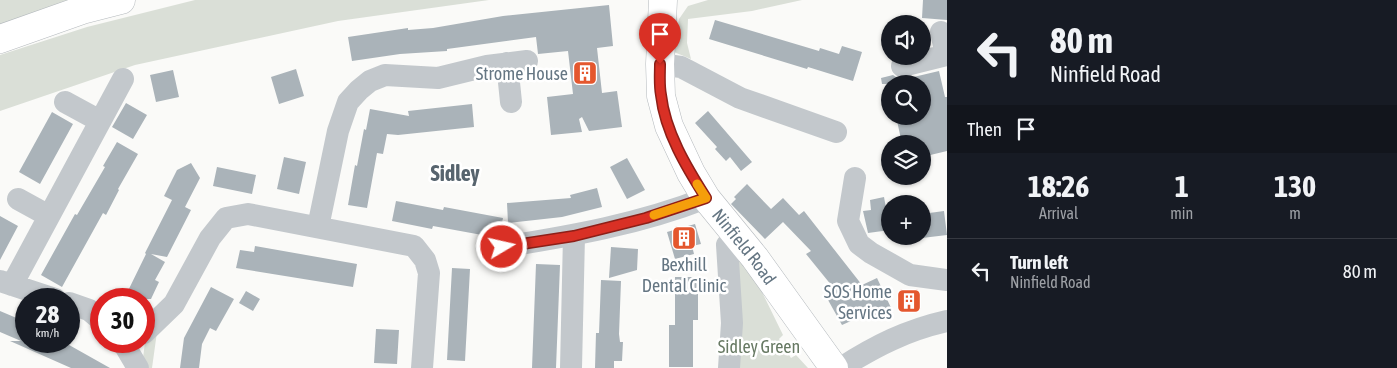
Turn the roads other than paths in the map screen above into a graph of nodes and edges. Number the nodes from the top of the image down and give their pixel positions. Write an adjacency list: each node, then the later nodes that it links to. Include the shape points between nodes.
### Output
1 (121, 0): 4 (main road)
2 (663, 0): 6 (main road, Ninfield Road)
3 (941, 32): 5 (street)
4 (0, 38)
5 (947, 55): 7 (street)
6 (660, 64): 12 (street, via 681,66 740,98); 14 (main road, Ninfield Road, via 661,96 669,126)
7 (902, 66)
8 (123, 79): 11 (street)
9 (65, 102): 11 (street)
10 (511, 102): 17 (street, via 517,62 438,78 385,76 370,81 348,102 338,130)
11 (100, 121): 16 (street)
12 (836, 132)
13 (855, 178): 21 (street, via 848,221 859,244 910,275)
14 (706, 198): 18 (street, via 646,218); 19 (main road, Ninfield Road)
15 (18, 199): 16 (street)
16 (49, 216): 22 (street)
17 (318, 227): 25 (street, via 248,214 226,218 210,238 174,304); 28 (street, via 414,246 425,260 429,273)
18 (574, 236): 20 (street); 29 (street)
19 (737, 236): 30 (street, via 727,245 732,323); 31 (main road, Ninfield Road)
20 (502, 247)
21 (947, 280)
22 (6, 283): 23 (street)
23 (21, 288)
24 (947, 321): 32 (street, via 889,340)
25 (155, 322)
26 (131, 353): 27 (street)
27 (138, 368)
28 (422, 368)
29 (571, 368)
30 (729, 368)
31 (834, 368)
32 (840, 368)

